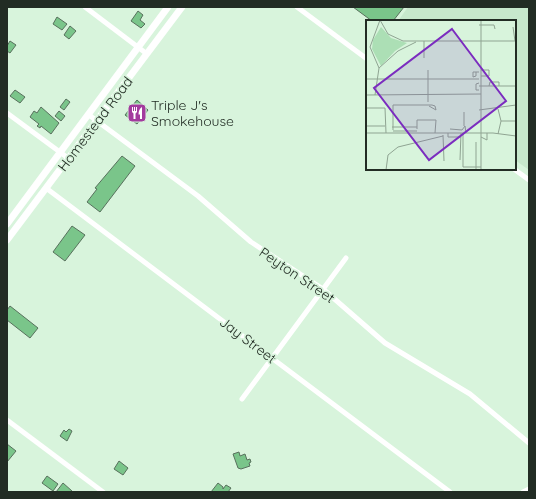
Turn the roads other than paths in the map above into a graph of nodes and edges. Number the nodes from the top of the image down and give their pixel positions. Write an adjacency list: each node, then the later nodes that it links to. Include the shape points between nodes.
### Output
1 (85, 7): 5 (street)
2 (168, 7): 5 (main road, Homestead Road)
3 (182, 7): 6 (main road, Homestead Road)
4 (296, 7): 7 (street)
5 (138, 47): 6 (street); 9 (main road, Homestead Road)
6 (147, 54): 10 (main road, Homestead Road)
7 (366, 58)
8 (7, 113): 11 (street)
9 (89, 114): 10 (street, Peyton Street); 11 (main road, Homestead Road)
10 (97, 121): 12 (main road, Homestead Road); 19 (street, Peyton Street, via 198,196 251,242)
11 (60, 153): 12 (street); 16 (main road, Homestead Road)
12 (68, 158): 15 (main road, Homestead Road)
13 (515, 170): 14 (street)
14 (529, 180)
15 (46, 188): 17 (main road, Homestead Road); 20 (street, Jay Street)
16 (7, 224)
17 (7, 240)
18 (346, 258): 19 (street)
19 (323, 289): 20 (street); 23 (street, Peyton Street, via 385,343 470,394)
20 (272, 358): 21 (street); 26 (street, Jay Street)
21 (242, 399)
22 (7, 420): 25 (street)
23 (529, 443)
24 (529, 489): 27 (street)
25 (103, 492)
26 (450, 492)
27 (523, 492)

